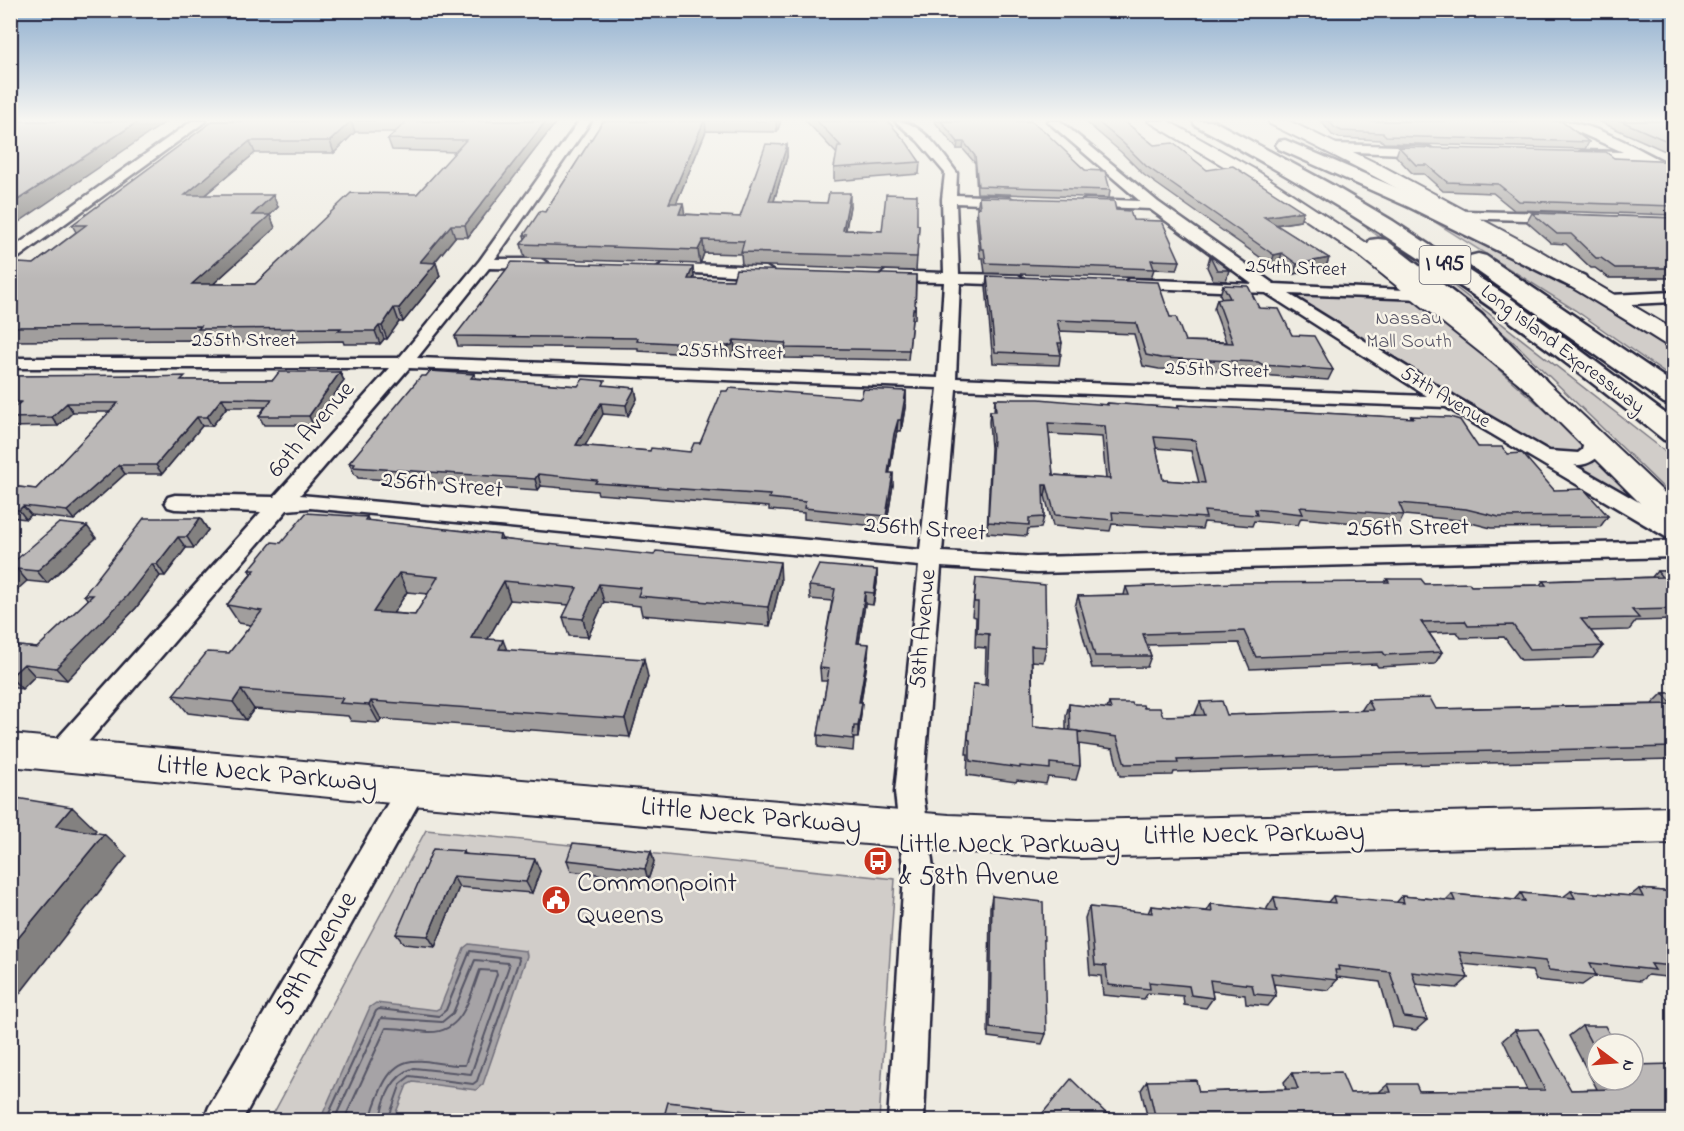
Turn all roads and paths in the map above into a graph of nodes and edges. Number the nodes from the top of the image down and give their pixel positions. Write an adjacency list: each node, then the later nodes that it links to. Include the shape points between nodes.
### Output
1 (126, 174): 17 (street)
2 (548, 174): 18 (street, 60th Avenue)
3 (951, 174): 11 (street, 58th Avenue)
4 (1116, 174): 14 (street, 57th Avenue)
5 (1249, 174): 28 (main road, via 1364,250)
6 (1274, 174): 34 (highway, via 1399,260 1472,319)
7 (1299, 174): 38 (highway, Long Island Expressway / I 495, via 1486,293)
8 (1331, 174): 36 (highway, Long Island Expressway / I 495, via 1441,238)
9 (1350, 174): 25 (highway)
10 (1385, 174): 15 (main road)
11 (949, 199): 12 (street); 23 (street, 58th Avenue)
12 (1022, 201)
13 (1069, 203): 14 (street)
14 (1153, 205): 27 (street, 57th Avenue)
15 (1464, 214): 16 (street); 25 (main road)
16 (1578, 218)
17 (10, 257)
18 (485, 263): 19 (street); 33 (street, 60th Avenue)
19 (552, 265)
20 (647, 268): 21 (street)
21 (777, 272)
22 (871, 275): 23 (street)
23 (952, 278): 24 (street); 35 (street, 58th Avenue)
24 (1028, 281)
25 (1577, 281): 30 (main road)
26 (1110, 284): 27 (street, 254th Street)
27 (1270, 289): 28 (street, 254th Street); 37 (street, 57th Avenue)
28 (1421, 294): 34 (main road)
29 (1674, 297): 30 (street)
30 (1610, 300): 31 (main road)
31 (1674, 340)
32 (10, 363): 33 (street, 255th Street)
33 (404, 363): 35 (street, 255th Street); 42 (street, 60th Avenue)
34 (1534, 383): 39 (main road)
35 (947, 384): 37 (street, 255th Street); 46 (street, 58th Avenue)
36 (1674, 396)
37 (1450, 402): 40 (street, 57th Avenue)
38 (1674, 434)
39 (1593, 440): 40 (street, via 1592,453 1581,460); 43 (main road)
40 (1533, 451): 44 (street, 57th Avenue)
41 (175, 502): 42 (street, 256th Street)
42 (283, 503): 46 (street, 256th Street, via 310,501); 48 (street, 60th Avenue)
43 (1674, 519)
44 (1674, 532)
45 (1674, 549): 46 (street, 256th Street, via 1036,565)
46 (930, 559): 51 (street, 58th Avenue, via 909,792)
47 (10, 750): 48 (main road, Little Neck Parkway)
48 (59, 756): 49 (main road, Little Neck Parkway)
49 (412, 788): 51 (main road, Little Neck Parkway); 52 (street, 59th Avenue)
50 (1674, 825): 51 (main road, Little Neck Parkway, via 1079,839)
51 (914, 830): 53 (street, 58th Avenue, via 919,876)
52 (222, 1120)
53 (906, 1120)

